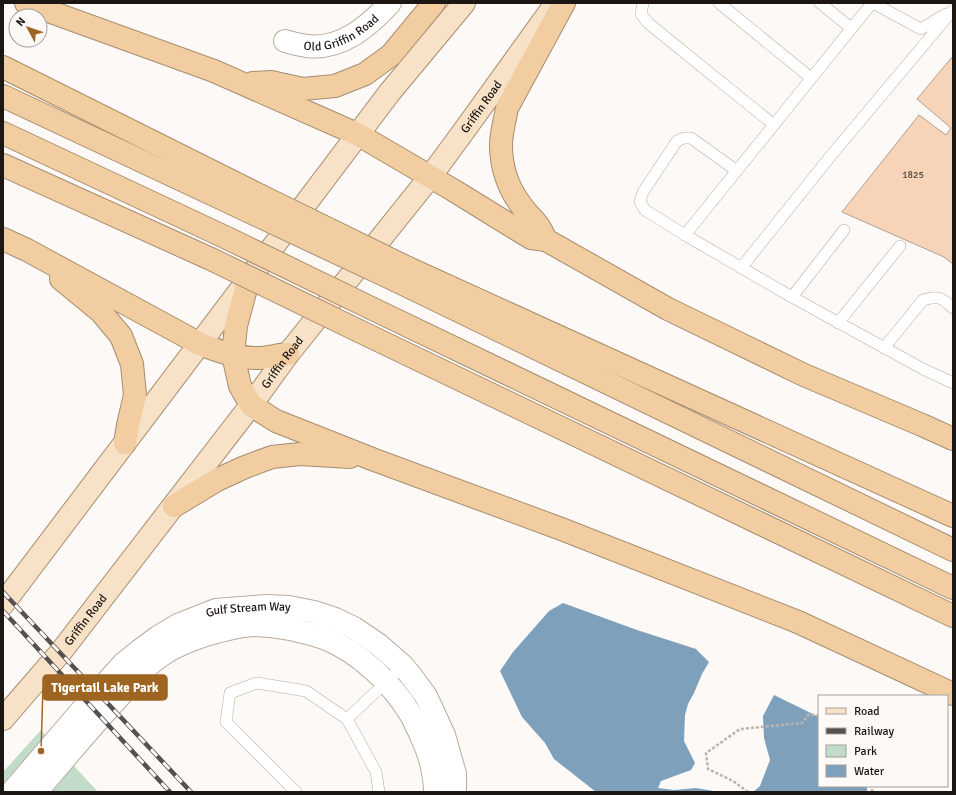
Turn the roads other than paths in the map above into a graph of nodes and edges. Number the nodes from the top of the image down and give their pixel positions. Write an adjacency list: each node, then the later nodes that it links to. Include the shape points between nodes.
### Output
1 (26, 3): 16 (highway)
2 (390, 3): 13 (street, Old Griffin Road, via 362,30 341,41 319,46)
3 (434, 3): 16 (highway, via 391,54 365,74 335,86 303,89 271,82)
4 (464, 3): 20 (main road, via 390,92)
5 (556, 3): 23 (main road, Griffin Road)
6 (564, 3): 28 (highway, via 507,108 501,145 505,172 514,196 538,224)
7 (643, 3): 18 (lane, via 641,14 648,23)
8 (719, 3): 15 (lane)
9 (820, 3): 12 (lane)
10 (872, 3): 11 (lane, via 921,28); 12 (lane)
11 (953, 9): 31 (lane)
12 (851, 28): 15 (lane)
13 (285, 41)
14 (3, 67): 24 (highway)
15 (811, 78): 18 (lane)
16 (243, 83): 20 (highway)
17 (3, 96): 24 (highway)
18 (774, 125): 22 (lane)
19 (3, 133): 49 (highway, bridge, via 227,238)
20 (359, 135): 23 (highway); 33 (main road)
21 (3, 165): 51 (highway, bridge, via 213,260)
22 (738, 171): 26 (lane); 26 (lane, via 691,138 677,142 643,192 640,202 645,210)
23 (430, 177): 28 (highway, via 531,238); 39 (main road, Griffin Road)
24 (254, 203): 32 (highway, bridge)
25 (844, 230): 34 (lane)
26 (685, 235): 31 (lane)
27 (3, 239): 30 (highway)
28 (546, 240): 43 (highway, via 675,312 804,375)
29 (900, 246): 36 (lane)
30 (27, 250): 37 (highway); 44 (highway, via 101,312 121,336 132,364 135,395)
31 (741, 268): 34 (lane)
32 (403, 274): 47 (highway); 48 (highway)
33 (248, 281): 37 (main road); 40 (highway, via 236,326)
34 (792, 297): 36 (lane)
35 (953, 308): 38 (lane, via 943,299 931,297 923,300)
36 (838, 323): 38 (lane)
37 (200, 344): 40 (highway); 44 (main road)
38 (884, 348): 41 (lane)
39 (288, 354): 40 (highway, via 259,358); 42 (main road, Griffin Road)
40 (233, 355): 42 (highway, via 240,386)
41 (953, 383)
42 (251, 405): 45 (highway, via 276,421); 46 (main road, Griffin Road)
43 (953, 440)
44 (125, 443): 50 (main road)
45 (372, 459): 46 (highway, via 300,454 272,457 217,480); 54 (highway, via 564,530 798,622)
46 (174, 506): 55 (main road, Griffin Road, via 60,653)
47 (953, 516)
48 (953, 550)
49 (953, 588)
50 (3, 604)
51 (953, 616)
52 (403, 666): 53 (lane); 57 (street, Gulf Stream Way, via 354,628 314,612 266,606 216,610 178,625 123,664); 62 (street, Gulf Stream Way, via 426,696 444,735 455,774)
53 (386, 682): 56 (lane); 58 (street, Gulf Stream Way, via 345,649 305,632 256,625 230,628 205,635 182,643 141,672); 61 (street, Gulf Stream Way, via 411,716 429,754)
54 (953, 694)
55 (3, 719)
56 (347, 719): 59 (lane, via 306,691 257,683 230,693 226,722); 60 (lane, via 376,772)
57 (12, 792)
58 (36, 792)
59 (296, 792)
60 (379, 792)
61 (435, 792)
62 (455, 792)

